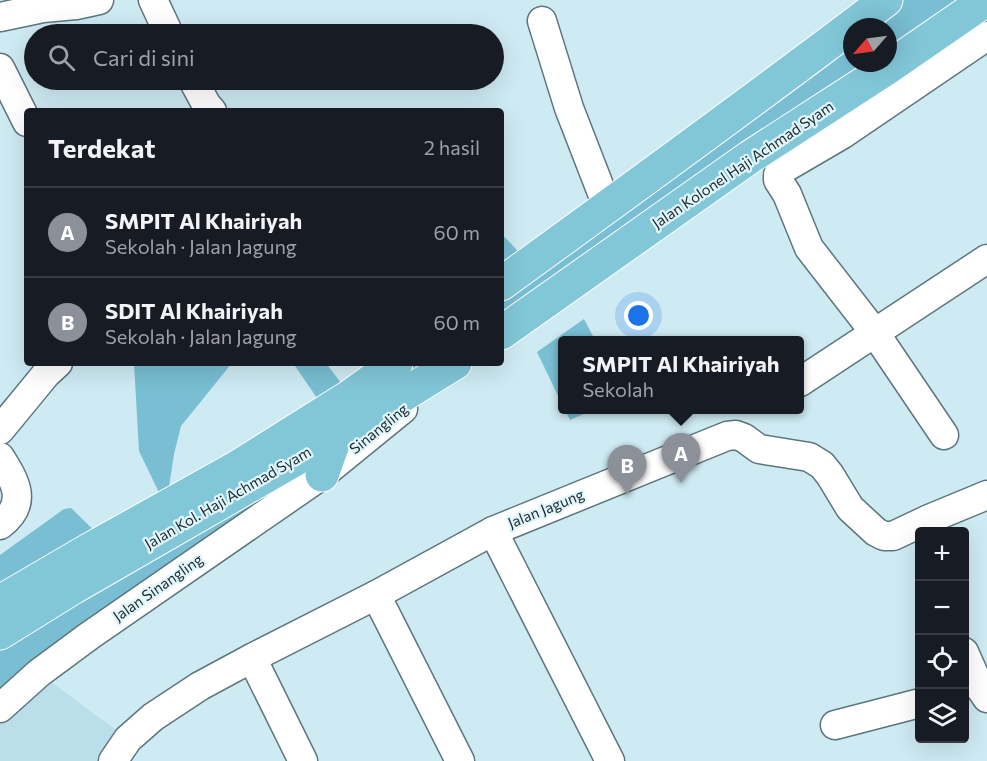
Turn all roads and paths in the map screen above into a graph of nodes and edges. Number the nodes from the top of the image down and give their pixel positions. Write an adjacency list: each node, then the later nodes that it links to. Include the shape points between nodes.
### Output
1 (99, 0): 5 (street)
2 (153, 0): 7 (street)
3 (986, 0): 10 (main road, Jalan Kolonel Haji Achmad Syam)
4 (871, 15): 9 (main road)
5 (0, 17)
6 (542, 21): 17 (street, via 569,108)
7 (164, 24)
8 (987, 36): 21 (street, via 778,175 809,248)
9 (831, 42): 13 (main road); 17 (main road)
10 (897, 58)
11 (0, 68): 16 (street)
12 (876, 72): 13 (main road, Jalan Kolonel Haji Achmad Syam)
13 (854, 88): 20 (main road, Jalan Kolonel Haji Achmad Syam)
14 (198, 90): 15 (street)
15 (209, 108)
16 (24, 116)
17 (607, 206): 19 (main road)
18 (987, 259): 21 (street)
19 (504, 282)
20 (504, 331)
21 (875, 333): 26 (street); 29 (street)
22 (55, 366): 28 (street)
23 (392, 366): 27 (main road)
24 (450, 366): 30 (main road, Jalan Kol. Haji Achmad Syam)
25 (456, 366): 32 (street, Sinangling)
26 (804, 379)
27 (349, 397): 30 (main road); 38 (main road, Jalan Kol. Haji Achmad Syam, via 236,468)
28 (0, 430)
29 (944, 435)
30 (336, 436): 32 (main road, Jalan Kol. Haji Achmad Syam)
31 (0, 457): 34 (street, via 15,481 17,495 12,512)
32 (314, 464): 39 (main road, Jalan Kol. Haji Achmad Syam, via 74,587); 44 (street, Jalan Sinangling, via 39,673)
33 (987, 495): 35 (street, Jalan Jagung)
34 (0, 525)
35 (932, 525): 36 (street, Jalan Jagung, via 884,536 850,508 822,465 809,457 759,449 736,435 712,441)
36 (492, 531): 37 (street, Jalan Jagung); 49 (street)
37 (376, 595): 40 (street, Jalan Jagung); 48 (street)
38 (0, 602)
39 (0, 633)
40 (252, 658): 46 (street, Jalan Jagung, via 153,717 128,739); 47 (street)
41 (969, 667): 42 (street)
42 (977, 692)
43 (915, 704): 45 (street)
44 (0, 708)
45 (835, 725)
46 (125, 757)
47 (303, 761)
48 (460, 761)
49 (610, 761)

